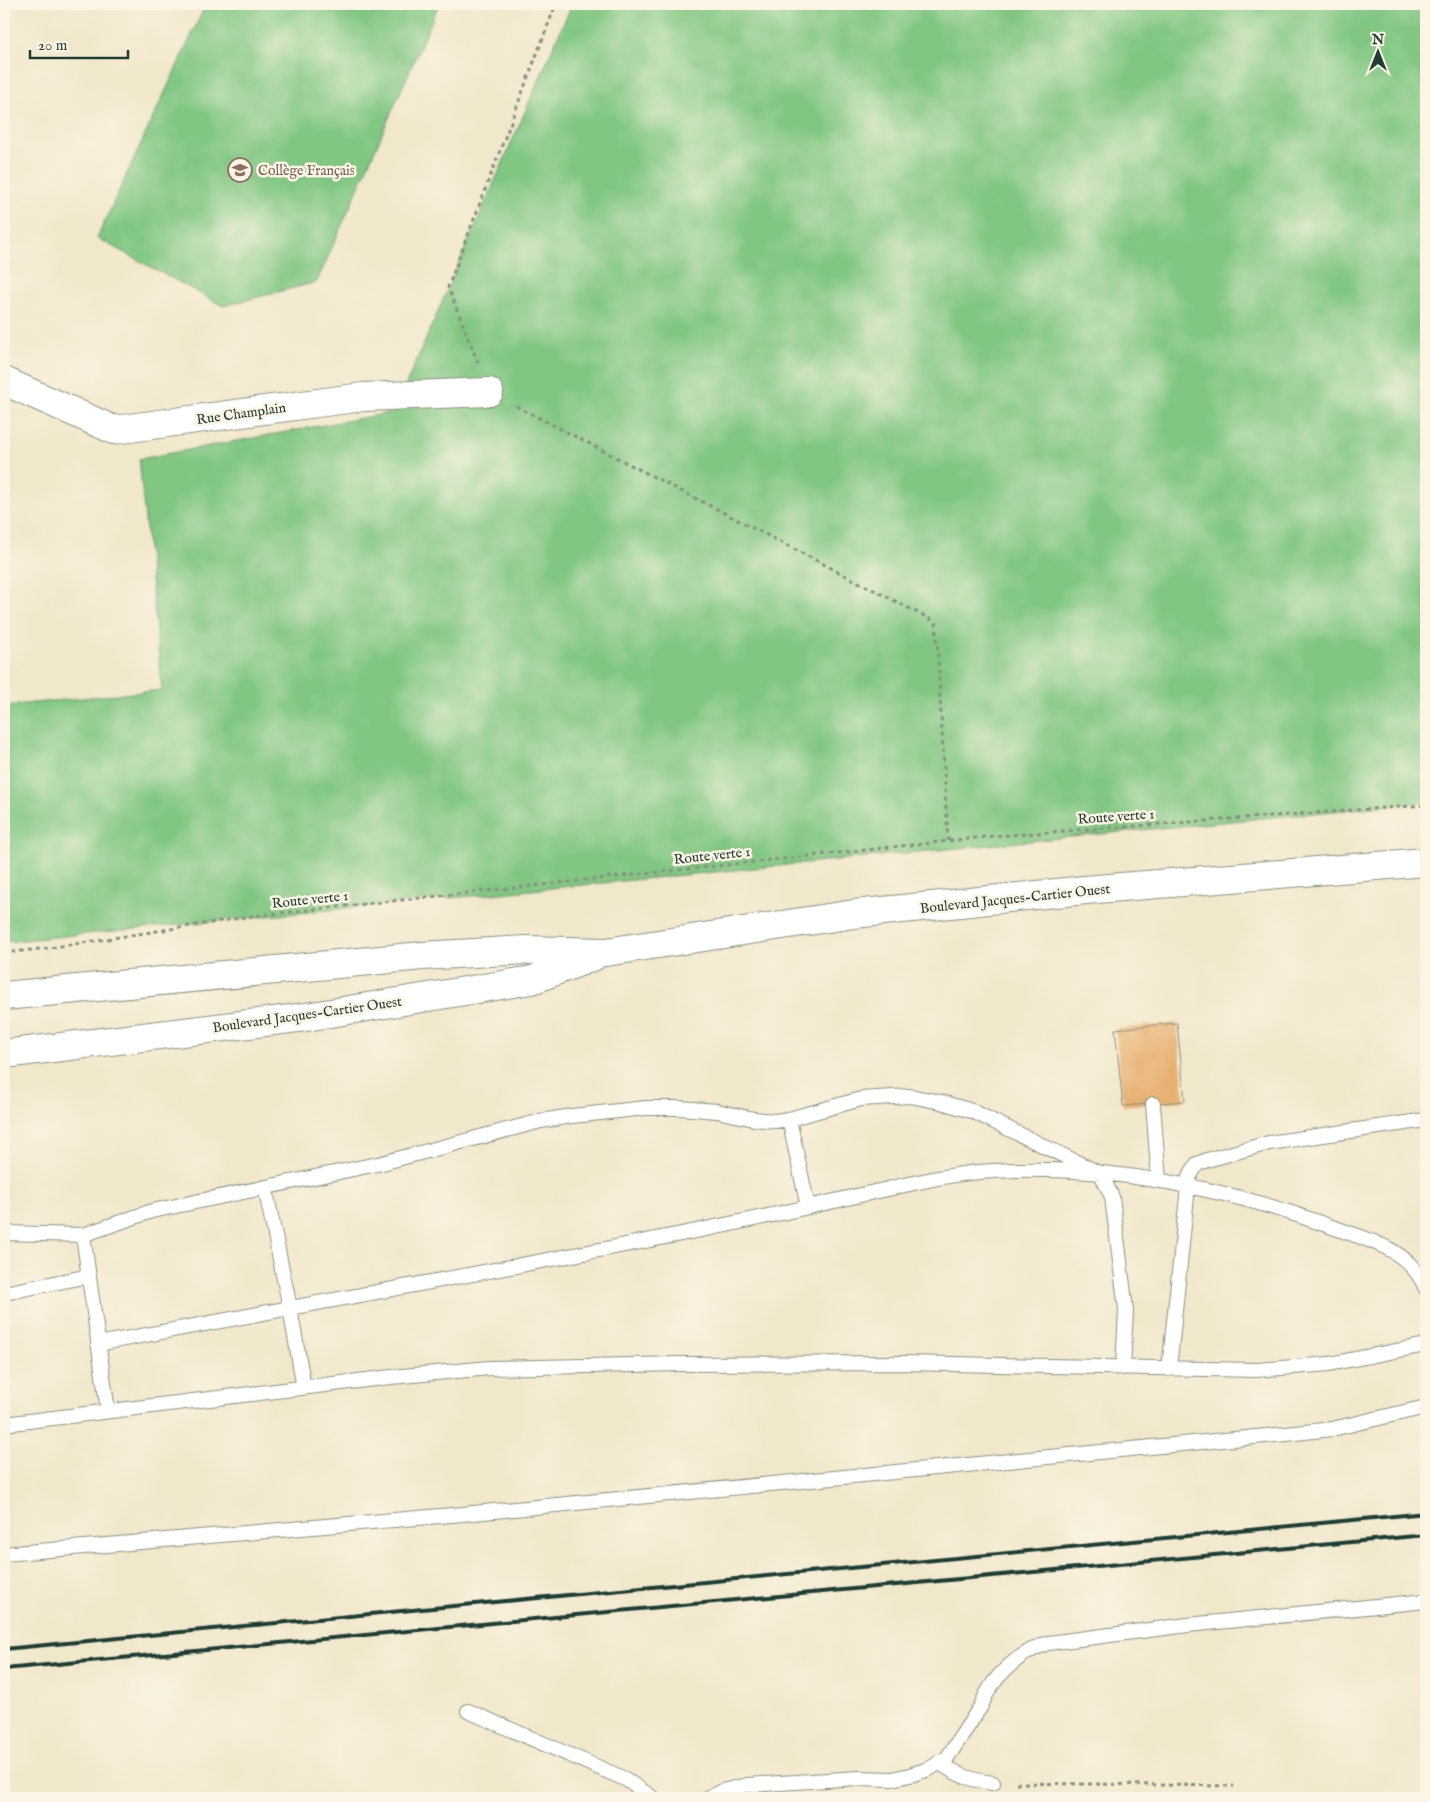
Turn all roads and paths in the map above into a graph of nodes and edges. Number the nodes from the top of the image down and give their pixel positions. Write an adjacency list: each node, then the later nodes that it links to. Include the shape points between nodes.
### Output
1 (556, 4): 3 (path, via 448,287)
2 (4, 381): 3 (main road, Rue Champlain, via 114,430 363,397)
3 (489, 392): 5 (path, via 936,622)
4 (1426, 805): 5 (path, Route verte 1)
5 (948, 841): 8 (path, Route verte 1, via 253,916)
6 (1426, 862): 7 (main road, Boulevard Jacques-Cartier Ouest, via 1085,890 854,914)
7 (606, 952): 9 (main road, Boulevard Jacques-Cartier Ouest, via 526,950 422,956); 10 (main road, Boulevard Jacques-Cartier Ouest, via 532,980 306,1017)
8 (4, 953)
9 (4, 996)
10 (4, 1054)
11 (1153, 1104): 15 (lane)
12 (789, 1119): 14 (lane, via 861,1100 910,1096 933,1100 972,1111); 16 (lane, via 775,1121 717,1111 646,1108 541,1120 382,1163); 18 (lane)
13 (1426, 1120): 17 (lane, via 1276,1141 1207,1160 1192,1170)
14 (1101, 1174): 15 (lane); 18 (lane, via 1023,1170 981,1172); 27 (lane, via 1112,1197 1124,1291)
15 (1159, 1182): 17 (lane)
16 (265, 1187): 20 (lane, via 152,1211); 24 (lane)
17 (1188, 1187): 22 (lane, via 1296,1213 1370,1240 1406,1260 1420,1273); 28 (lane)
18 (808, 1207): 24 (lane)
19 (4, 1233): 20 (lane)
20 (83, 1235): 21 (lane)
21 (89, 1276): 23 (lane); 25 (lane)
22 (1426, 1289)
23 (4, 1293)
24 (290, 1308): 25 (lane); 29 (lane)
25 (98, 1344): 31 (lane)
26 (1426, 1345): 28 (lane, via 1291,1368)
27 (1123, 1368): 28 (lane); 29 (lane, via 893,1363 490,1368)
28 (1168, 1369)
29 (304, 1388): 31 (lane)
30 (1426, 1407): 33 (lane, via 1332,1428 1286,1434 463,1514)
31 (108, 1411): 32 (lane)
32 (4, 1424)
33 (4, 1554)
34 (1426, 1601): 36 (lane, via 1048,1643 1031,1649 1006,1668 947,1758)
35 (468, 1711): 39 (lane, via 625,1779)
36 (939, 1762): 37 (lane, via 970,1780); 40 (lane, via 923,1771 892,1779 747,1785)
37 (993, 1783): 38 (path)
38 (1234, 1786)
39 (653, 1798)
40 (707, 1798)

